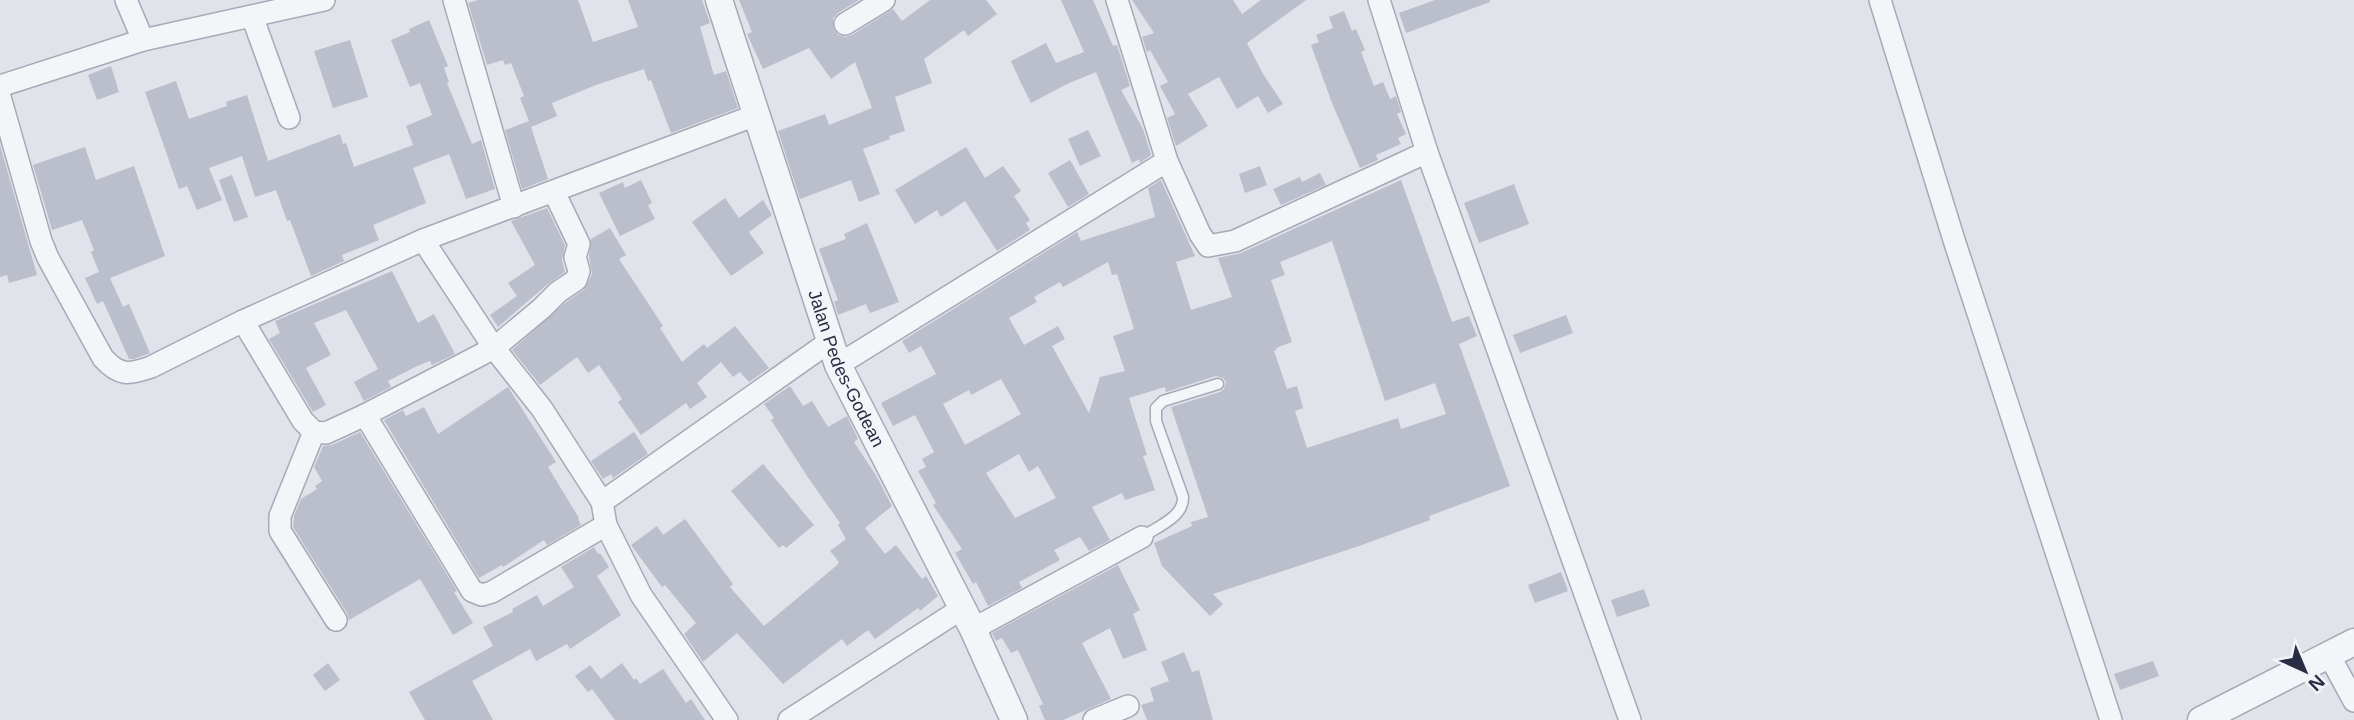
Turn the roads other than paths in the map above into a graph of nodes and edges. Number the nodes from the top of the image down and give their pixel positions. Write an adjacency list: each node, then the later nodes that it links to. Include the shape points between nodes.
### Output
1 (126, 0): 11 (street)
2 (324, 0): 9 (street)
3 (454, 0): 19 (street)
4 (719, 0): 14 (street, Jalan Pedes-Godean)
5 (884, 0): 10 (street)
6 (1117, 0): 17 (street)
7 (1379, 0): 16 (street)
8 (1880, 0): 41 (street)
9 (252, 16): 11 (street); 15 (street)
10 (845, 24)
11 (143, 40): 12 (street)
12 (0, 86)
13 (0, 97): 21 (street, via 48,258 111,367 136,373)
14 (755, 115): 18 (street); 23 (street, Jalan Pedes-Godean)
15 (289, 118)
16 (1427, 152): 17 (street, via 1213,247 1205,244); 40 (street)
17 (1167, 162): 23 (street, via 1077,219)
18 (554, 192): 19 (street); 22 (street, via 579,244 575,262 579,276)
19 (514, 207): 20 (street)
20 (423, 240): 21 (street); 22 (street)
21 (243, 321): 26 (street)
22 (494, 348): 25 (street); 27 (street, via 542,409)
23 (833, 353): 27 (street); 30 (street, Jalan Pedes-Godean)
24 (1218, 384): 29 (lane, via 1163,401 1156,408 1156,421 1184,505)
25 (365, 415): 26 (street, via 326,433); 28 (street, via 472,591 492,592)
26 (314, 432): 31 (street, via 279,516 280,531)
27 (603, 502): 28 (street)
28 (606, 525): 36 (street, via 641,595)
29 (1134, 542): 30 (street)
30 (967, 619): 37 (street); 38 (street, Jalan Pedes-Godean)
31 (336, 620)
32 (2354, 642): 33 (street)
33 (2329, 655): 34 (street); 42 (street)
34 (2354, 701)
35 (1128, 706): 39 (street)
36 (727, 720)
37 (789, 720)
38 (1014, 720)
39 (1094, 720)
40 (1630, 720)
41 (2111, 720)
42 (2201, 720)

